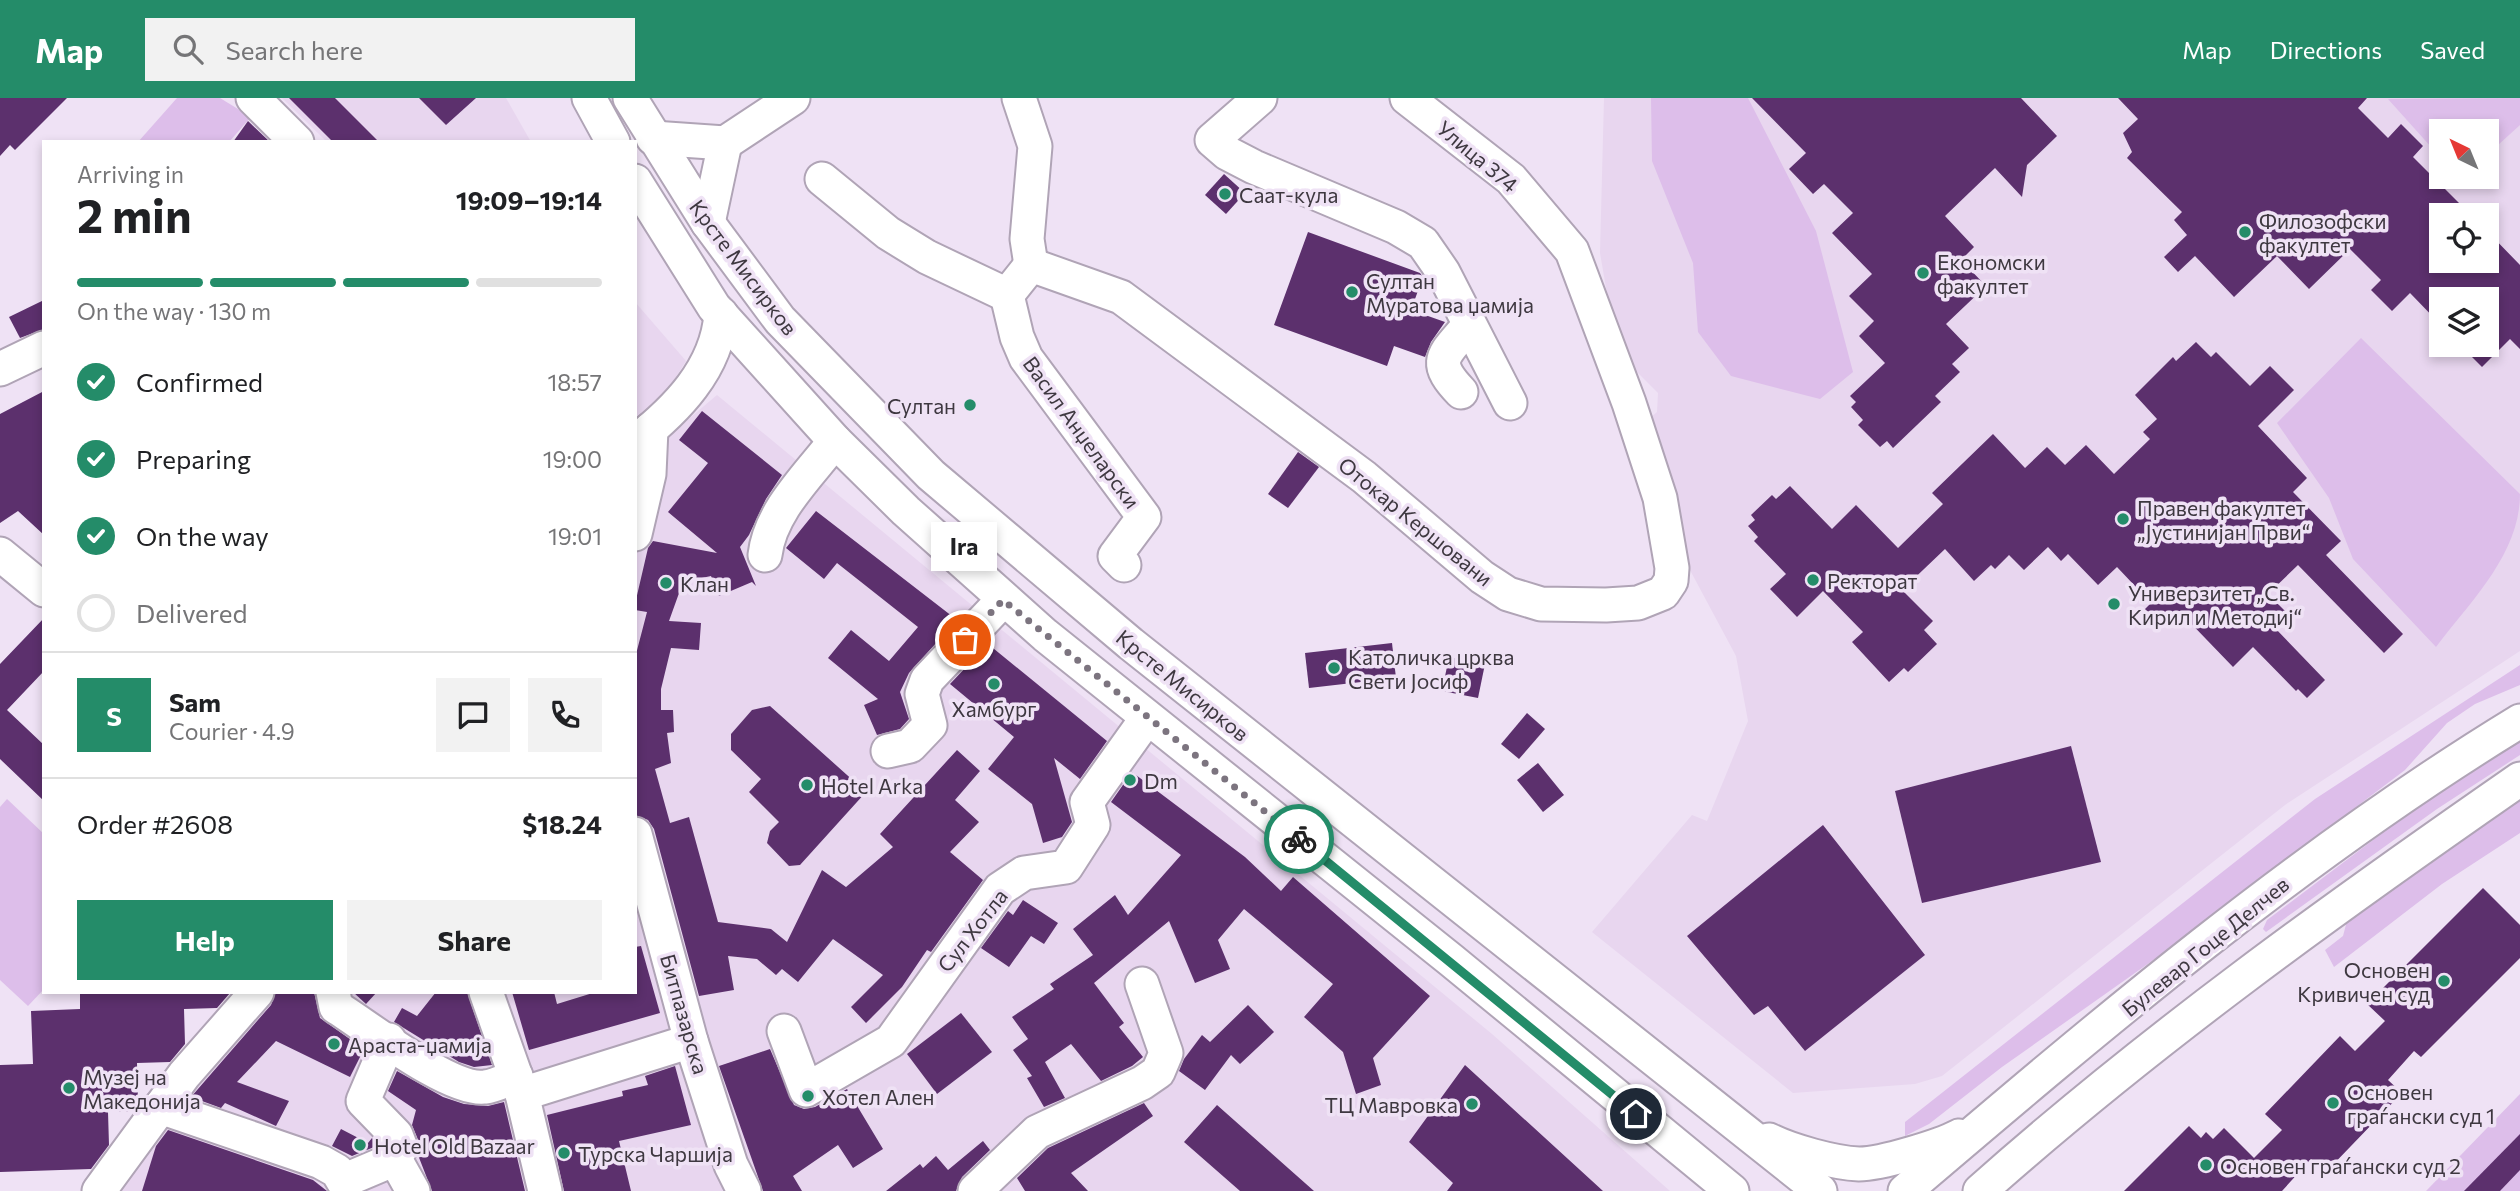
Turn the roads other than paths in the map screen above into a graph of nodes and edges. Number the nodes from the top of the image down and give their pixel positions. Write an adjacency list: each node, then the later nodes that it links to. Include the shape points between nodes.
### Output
1 (253, 98): 9 (street)
2 (589, 98): 10 (street)
3 (630, 98): 8 (street, Крсте Мисирков)
4 (793, 98): 11 (street)
5 (1019, 98): 16 (street, via 1035,146 1027,239)
6 (1260, 98): 19 (street, via 1212,140 1254,167 1396,227 1423,243)
7 (1407, 98): 15 (street, Улица 374, via 1511,180)
8 (653, 138): 11 (street); 14 (street, Крсте Мисирков)
9 (295, 140)
10 (612, 140)
11 (725, 143): 14 (street)
12 (821, 179): 17 (street, via 926,257)
13 (637, 184): 18 (street, Крсте Мисирков)
14 (708, 223): 49 (street, Крсте Мисирков, via 780,320 931,475 1131,644)
15 (1572, 251): 16 (street, Отокар Кершовани, via 1660,498 1671,581 1663,593 1638,603 1541,604 1508,594 1364,477 1121,297)
16 (1031, 265): 17 (street)
17 (1007, 295): 31 (street, Васил Анџеларски, via 1026,358 1144,517)
18 (721, 314): 21 (street, Крсте Мисирков); 23 (street, via 716,345)
19 (1469, 325): 24 (street, via 1443,364 1445,375); 25 (street)
20 (42, 349): 22 (street)
21 (769, 368): 23 (street, via 724,362); 27 (street, Крсте Мисирков)
22 (0, 369)
23 (704, 371): 26 (street, via 663,420)
24 (1461, 392)
25 (1510, 402)
26 (640, 435): 28 (street, via 649,474)
27 (835, 441): 30 (street, via 775,519); 33 (street, Крсте Мисирков)
28 (637, 525)
29 (0, 554): 32 (street)
30 (765, 555)
31 (1119, 560)
32 (42, 588)
33 (1003, 600): 34 (street, Крсте Мисирков); 36 (street, via 927,680 922,694 930,724 910,746)
34 (1147, 718): 43 (street, Сул Хотла, via 1087,802 1093,825 1066,867 1024,873 1000,890 891,1041 806,1090); 52 (street, Крсте Мисирков, via 1451,960)
35 (2520, 721): 48 (street, Булевар Гоце Делчев, via 2440,770 2286,881)
36 (888, 751)
37 (2520, 779): 51 (street, via 2336,906 2165,1036)
38 (637, 841): 45 (street, Битпазарска)
39 (1142, 984): 58 (street, via 1166,1052 1158,1072 1037,1132)
40 (255, 994): 47 (street)
41 (333, 994): 44 (street, via 336,1007)
42 (487, 994): 46 (street)
43 (784, 1031)
44 (389, 1040): 46 (street, via 457,1082 484,1088); 50 (street, via 363,1101 396,1135)
45 (691, 1041): 46 (street); 53 (street, Битпазарска)
46 (519, 1085): 57 (street)
47 (160, 1107): 54 (street, via 321,1162 337,1171); 55 (street)
48 (1992, 1117): 49 (street, via 1948,1142 1860,1164 1774,1142); 61 (street, Булевар Гоце Делчев)
49 (1739, 1125): 60 (street, Крсте Мисирков)
50 (401, 1148)
51 (2015, 1160): 62 (street); 63 (street)
52 (1710, 1178): 59 (street, Крсте Мисирков)
53 (732, 1182)
54 (340, 1186): 56 (street, via 395,1159)
55 (99, 1191)
56 (413, 1191)
57 (545, 1191)
58 (975, 1191)
59 (1732, 1191)
60 (1820, 1191)
61 (1905, 1191)
62 (1980, 1191)
63 (1997, 1191)

